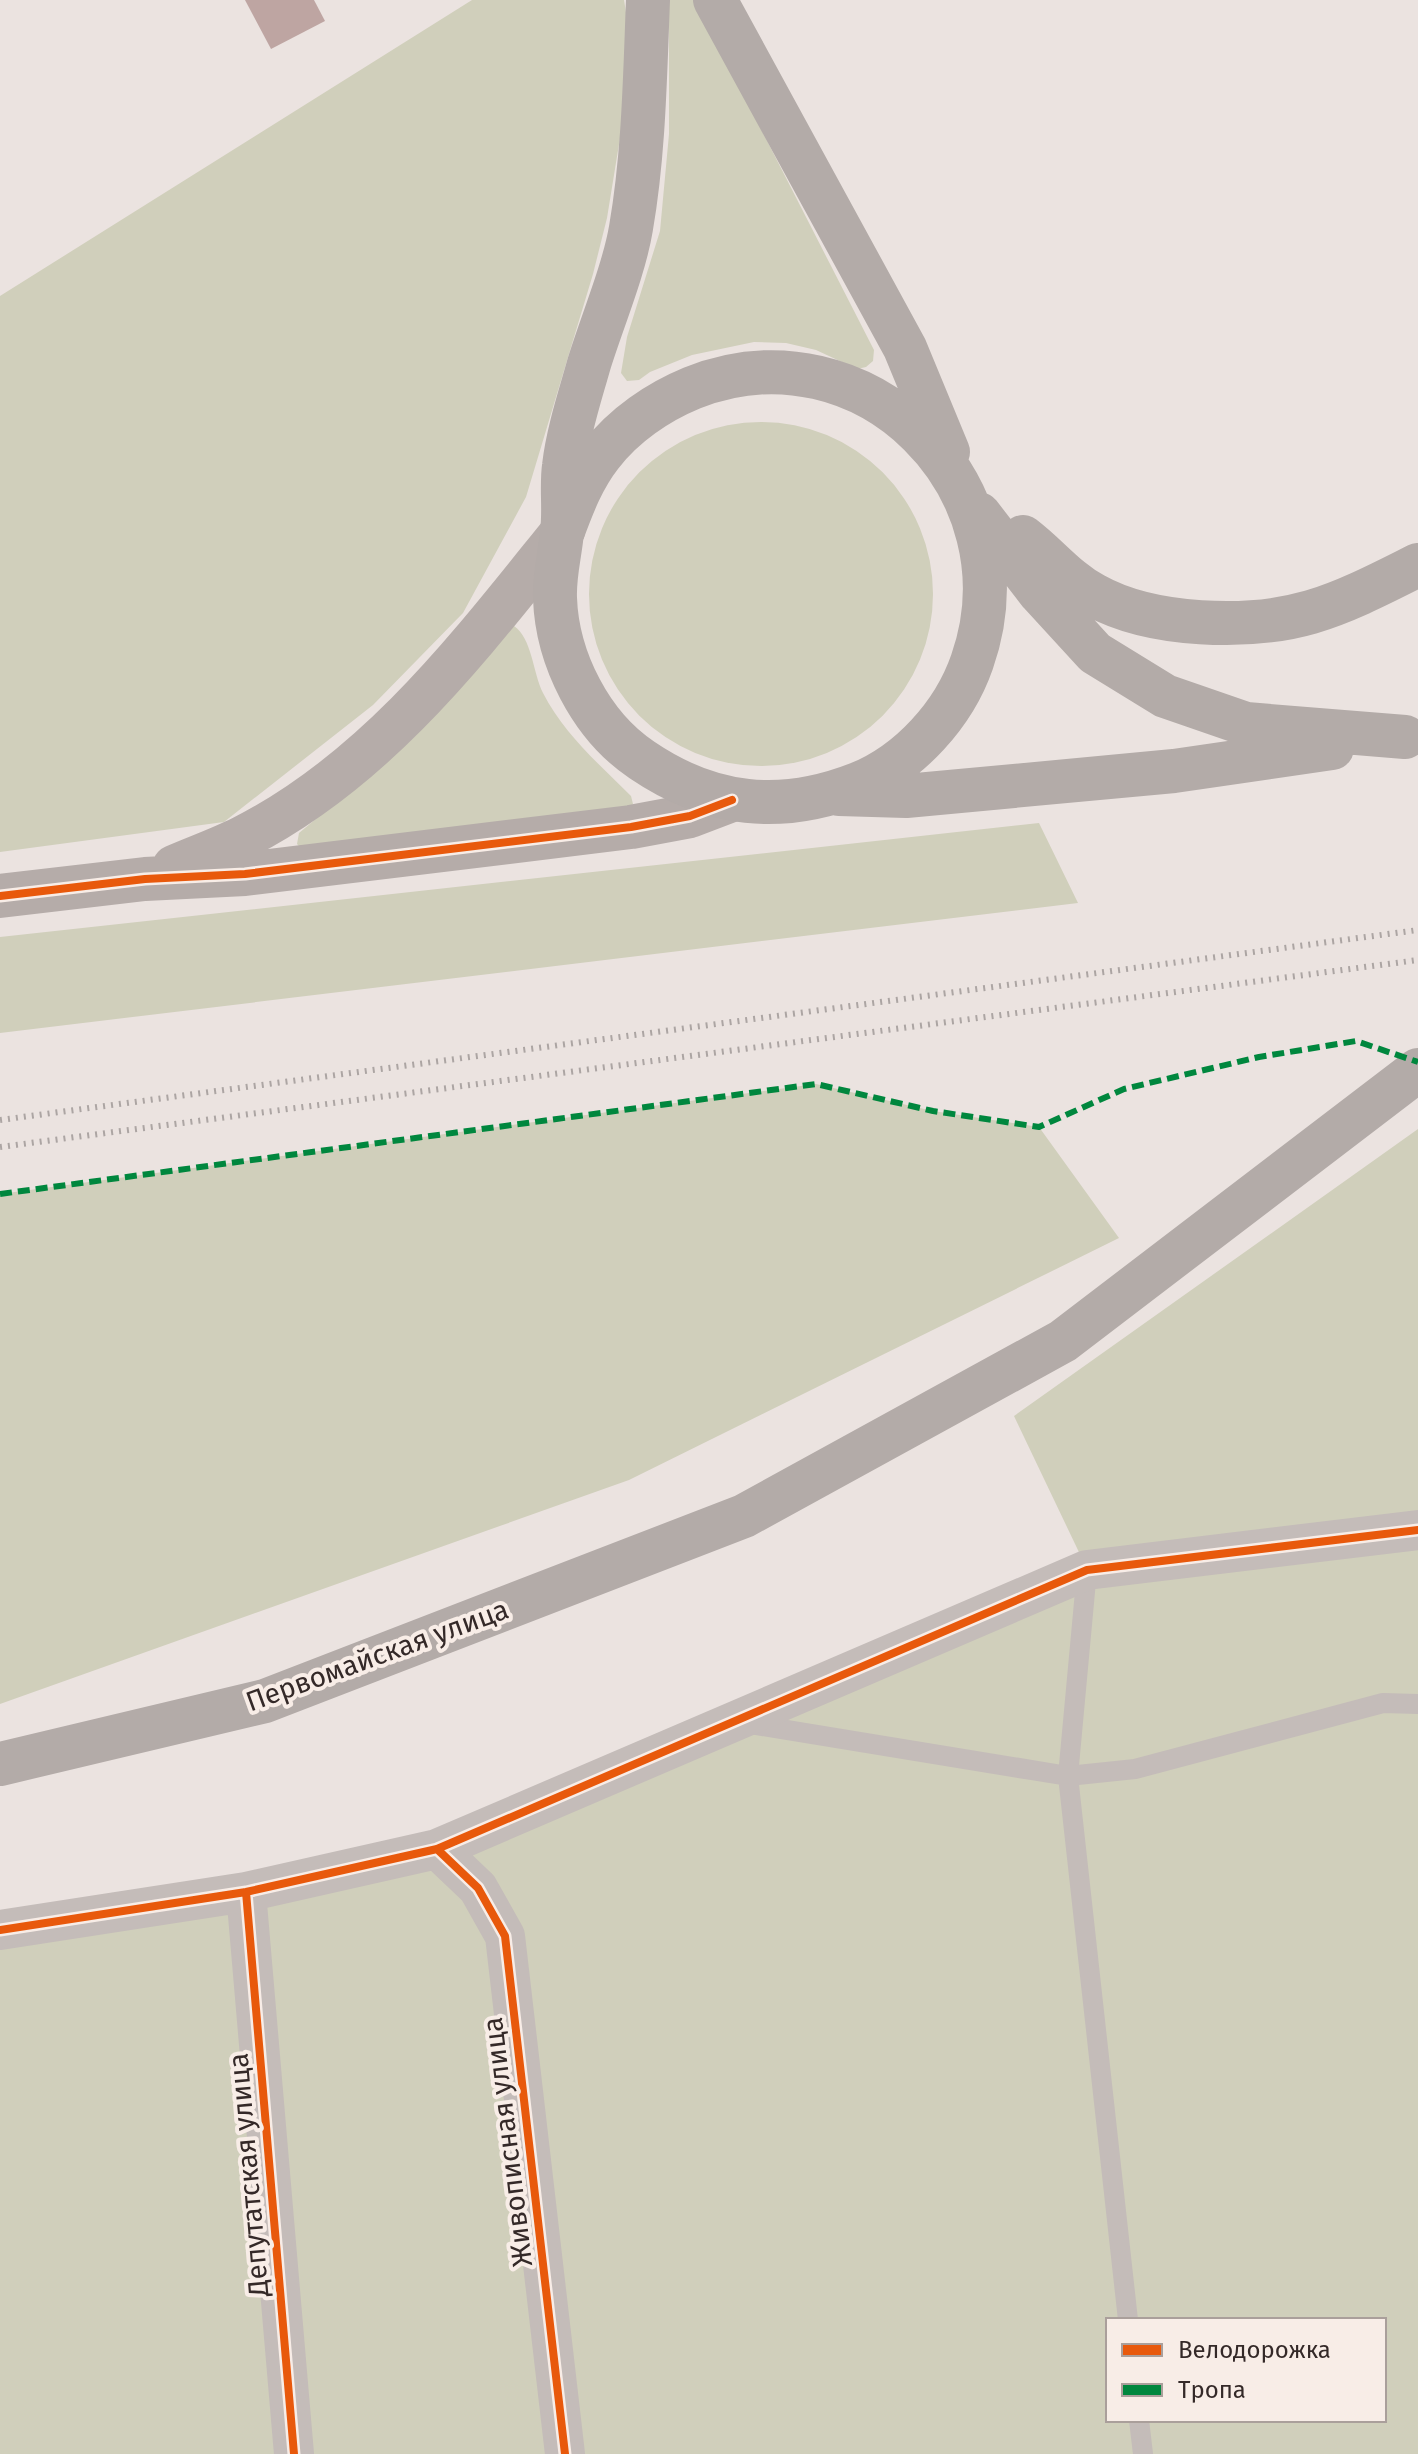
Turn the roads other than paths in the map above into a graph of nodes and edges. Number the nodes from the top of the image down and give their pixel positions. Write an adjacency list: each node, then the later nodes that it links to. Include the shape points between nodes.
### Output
1 (648, 0): 4 (main road, via 631,230 564,466)
2 (715, 0): 3 (main road, via 905,348)
3 (968, 500): 4 (main road, via 946,462 917,429 881,403 842,384 799,374 755,373 711,381 671,397 634,422 594,465); 5 (main road, via 1097,598 1144,614 1190,621 1310,612); 6 (main road, via 1095,653 1165,696 1246,724); 7 (main road, via 979,534 985,594 979,643 967,677 917,745 867,780)
4 (563, 531): 8 (main road, via 556,566 560,637 588,703 635,756 697,790); 9 (street, via 454,666 353,763 241,839)
5 (1418, 565)
6 (1411, 736): 7 (main road, via 1174,771 906,796)
7 (833, 794): 8 (main road, via 782,803)
8 (732, 800): 9 (street, via 690,816 631,827 245,874)
9 (145, 879): 10 (street)
10 (0, 896)
11 (1418, 1070): 16 (main road, Первомайская улица, via 1063,1341 744,1516 265,1701)
12 (1418, 1530): 13 (street)
13 (1087, 1570): 15 (street); 17 (lane)
14 (1418, 1704): 17 (lane, via 1383,1703 1135,1769)
15 (734, 1721): 17 (lane); 18 (street)
16 (0, 1764)
17 (1068, 1776): 21 (lane)
18 (437, 1849): 19 (street); 24 (street, Живописная улица, via 478,1888 505,1936)
19 (246, 1892): 20 (street); 23 (street, Депутатская улица)
20 (0, 1930)
21 (1128, 2318)
22 (1139, 2422): 25 (lane)
23 (294, 2454)
24 (565, 2454)
25 (1143, 2454)

